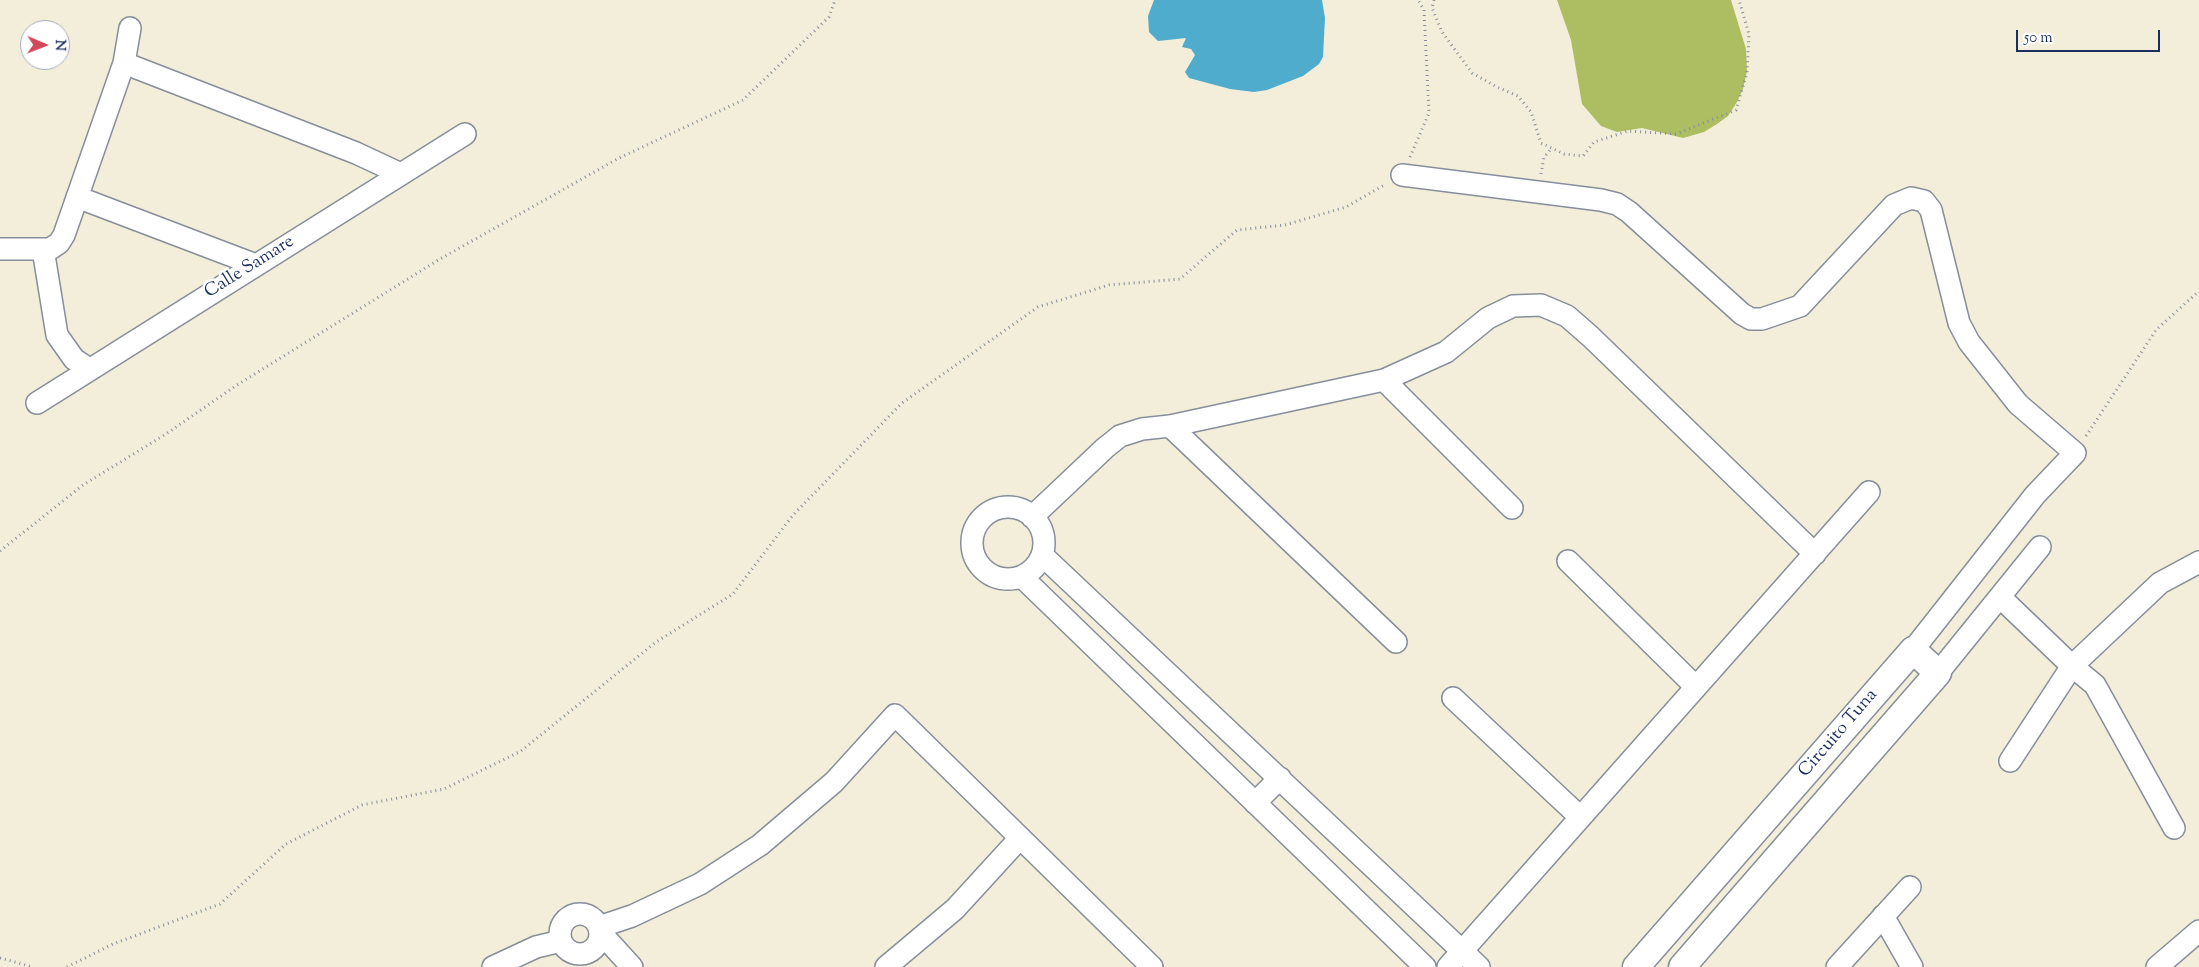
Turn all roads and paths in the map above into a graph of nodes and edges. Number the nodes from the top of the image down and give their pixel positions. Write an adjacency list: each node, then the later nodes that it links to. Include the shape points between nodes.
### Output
1 (835, 0): 28 (path, via 829,17 743,100 620,158 440,259 82,485)
2 (1418, 0): 6 (path)
3 (1434, 0): 5 (path)
4 (1739, 0): 10 (path, via 1749,34 1747,73 1736,110 1676,134 1628,131 1594,142 1583,156 1564,154)
5 (1432, 8): 6 (path); 10 (path, via 1442,32 1472,73 1518,96 1531,112 1541,143)
6 (1424, 10): 12 (path, via 1429,113)
7 (130, 28): 8 (street)
8 (124, 63): 11 (street, via 356,153); 14 (street)
9 (465, 134): 11 (street, Calle Samare)
10 (1552, 148): 13 (path, via 1544,157)
11 (401, 174): 17 (street, Calle Samare)
12 (1402, 175): 13 (street); 57 (path, via 1346,208 1285,225 1237,230 1180,279 1109,285 1038,307 902,403 793,515 733,594 656,642 521,751 444,789 362,805 286,844 220,904 113,944)
13 (1543, 193): 23 (street, via 1617,204 1742,314 1762,320 1800,306 1894,205 1911,198 1924,201 1931,210 1960,324 1969,342 2018,404)
14 (77, 197): 15 (street, via 59,243); 17 (street)
15 (44, 249): 16 (street); 19 (street, via 57,334 74,359)
16 (0, 250)
17 (256, 265): 19 (street, Calle Samare)
18 (2199, 291): 23 (path, via 2156,330)
19 (89, 369): 21 (street, Calle Samare)
20 (1384, 380): 22 (street); 25 (street); 29 (street, via 1446,352 1488,318 1514,306 1541,304 1567,316 1591,337)
21 (37, 403)
22 (1170, 426): 26 (street, via 1142,429 1120,436); 35 (street)
23 (2074, 453): 36 (street, Circuito Tuna, via 2035,495)
24 (1869, 492): 29 (street)
25 (1512, 508)
26 (1032, 517): 30 (street, via 1043,534); 33 (street, via 1014,507 994,510 978,523 974,532 973,552 983,570 1002,579)
27 (2040, 547): 34 (street, Circuito Tuna)
28 (0, 551)
29 (1815, 554): 39 (street)
30 (1042, 555): 33 (street, via 1034,568); 42 (street)
31 (1568, 561): 39 (street)
32 (2196, 569): 37 (street, via 2160,583)
33 (1022, 577): 43 (street)
34 (2000, 597): 37 (street); 38 (street, Circuito Tuna)
35 (1396, 642)
36 (1913, 650): 38 (street); 64 (street, Circuito Tuna)
37 (2072, 666): 41 (street); 45 (street, via 2095,685 2102,696)
38 (1938, 672): 65 (street, Circuito Tuna)
39 (1696, 687): 44 (street)
40 (1453, 698): 44 (street)
41 (2010, 761)
42 (1280, 778): 43 (street); 52 (street)
43 (1254, 803): 61 (street)
44 (1580, 817): 52 (street)
45 (2174, 828)
46 (1020, 838): 49 (street, via 895,715 834,782 760,845 700,884); 55 (street); 60 (street, via 955,909)
47 (1910, 887): 48 (street)
48 (1883, 916): 66 (street); 67 (street)
49 (600, 930): 51 (street, via 590,916 577,913 564,920); 54 (street, via 596,946); 59 (street)
50 (2199, 931): 68 (street)
51 (561, 940): 54 (street, via 570,951); 58 (street, via 536,947)
52 (1463, 952): 62 (street); 63 (street)
53 (0, 958): 56 (path)
54 (586, 961)
55 (1144, 965)
56 (33, 967)
57 (67, 967)
58 (493, 967)
59 (632, 967)
60 (886, 967)
61 (1425, 967)
62 (1448, 967)
63 (1479, 967)
64 (1636, 967)
65 (1682, 967)
66 (1837, 967)
67 (1912, 967)
68 (2157, 967)

